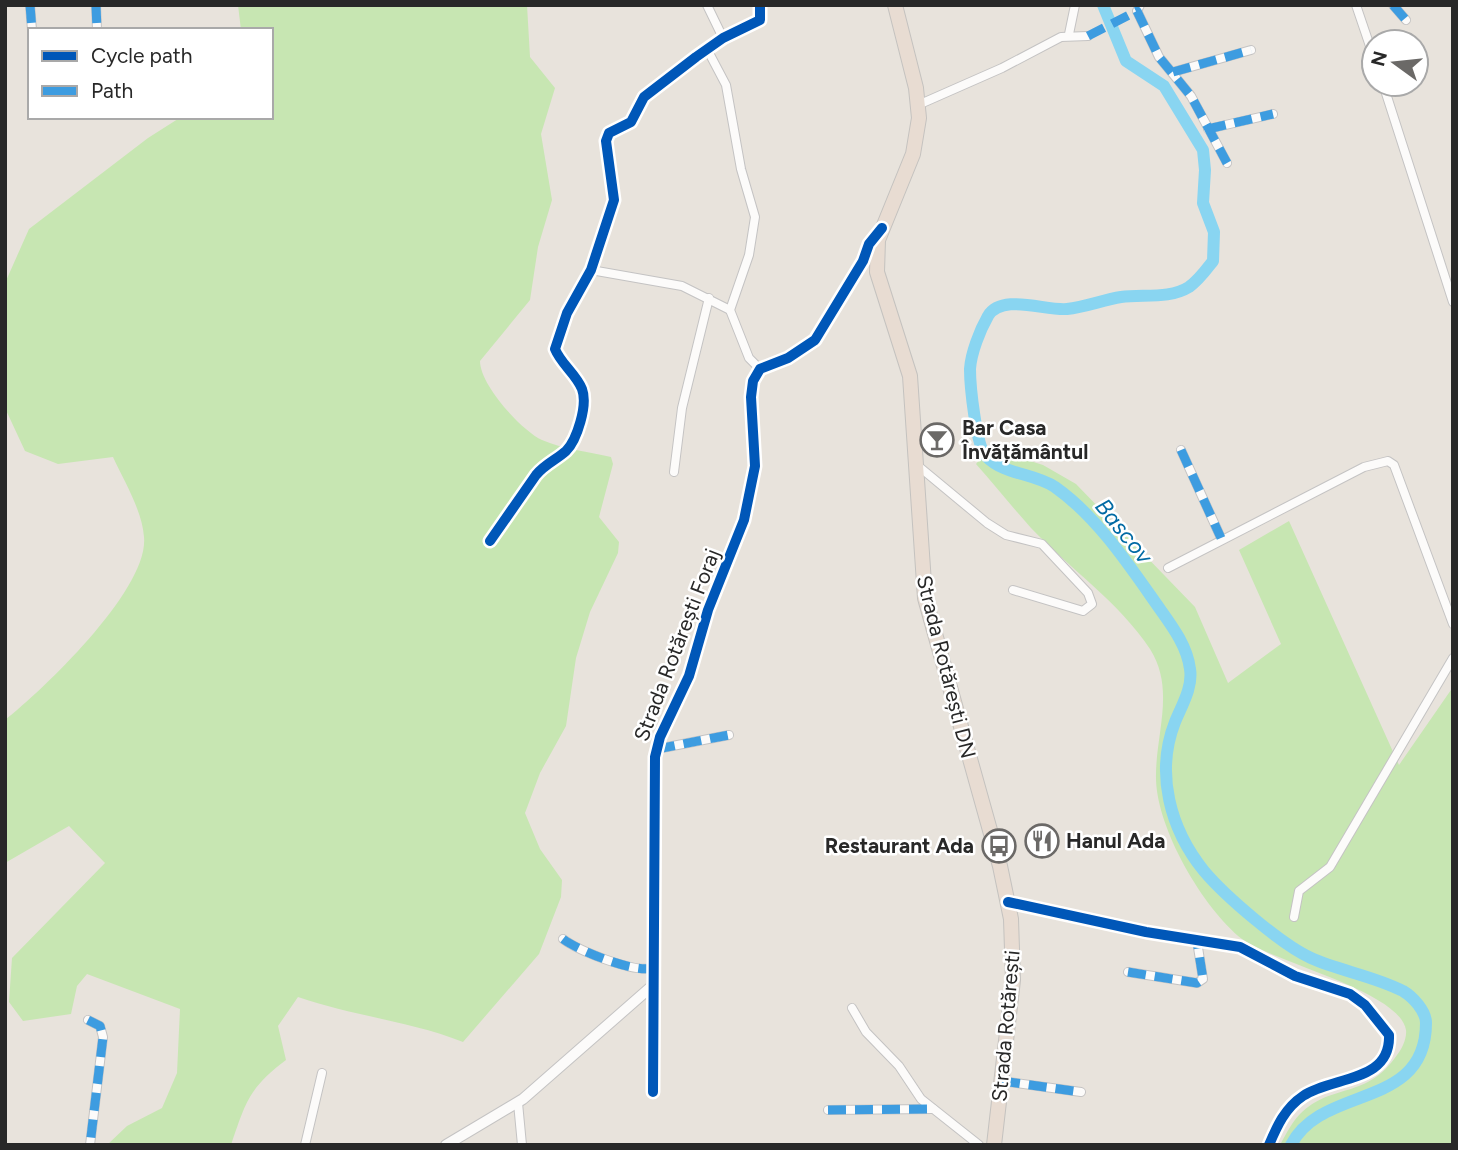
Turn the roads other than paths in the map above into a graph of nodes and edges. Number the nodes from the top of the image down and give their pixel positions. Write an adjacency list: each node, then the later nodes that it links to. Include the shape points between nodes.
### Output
1 (30, 5): 11 (street)
2 (96, 5): 12 (street)
3 (707, 5): 16 (street)
4 (760, 5): 16 (street, via 761,20)
5 (895, 5): 21 (highway, Strada Rotărești DN)
6 (1075, 5): 14 (street)
7 (1356, 5): 13 (street)
8 (1393, 5): 10 (street)
9 (1138, 8): 19 (street, via 1158,57)
10 (1406, 20)
11 (32, 28)
12 (97, 28)
13 (1364, 28)
14 (1069, 34): 15 (street); 21 (street)
15 (1088, 36)
16 (723, 38): 17 (street)
17 (707, 49): 27 (street, via 644,97 631,122 609,133 606,141 614,200); 31 (street, via 726,85 755,217 749,254)
18 (1251, 50): 19 (street)
19 (1173, 72): 23 (street)
20 (1387, 98): 30 (street)
21 (918, 104): 25 (highway, Strada Rotărești DN, via 913,154)
22 (1273, 114): 23 (street)
23 (1208, 129): 24 (street)
24 (1227, 163)
25 (881, 228): 26 (street); 28 (highway, Strada Rotărești DN)
26 (863, 261): 28 (street); 32 (street, via 815,340)
27 (591, 270): 29 (street, via 663,281); 37 (street, via 566,313 555,349 582,388 574,439 564,453 536,474)
28 (877, 272): 34 (highway, Strada Rotărești DN, via 907,365)
29 (709, 298): 31 (street); 35 (street, via 682,408)
30 (1453, 302)
31 (730, 310): 32 (street, via 750,358)
32 (760, 369): 43 (street, Strada Rotărești Foraj, via 751,389 755,466 744,520 708,610 689,676)
33 (1181, 450): 36 (street)
34 (916, 464): 39 (street, via 987,523 1006,535 1042,544 1088,593 1092,604 1083,611); 44 (highway, Strada Rotărești DN, via 925,598)
35 (674, 472)
36 (1221, 538): 38 (street); 40 (street, via 1364,467 1388,461 1394,465)
37 (490, 541)
38 (1168, 568)
39 (1013, 590)
40 (1453, 624)
41 (1453, 658): 46 (street, via 1330,867 1299,891)
42 (729, 735): 43 (street)
43 (657, 749): 49 (street, Strada Rotărești Foraj)
44 (1000, 866): 45 (highway, Strada Rotărești)
45 (1008, 902): 48 (street); 55 (highway, Strada Rotărești, via 1014,970)
46 (1294, 918)
47 (563, 939): 49 (street, via 638,971)
48 (1197, 941): 50 (street, via 1203,979 1198,983); 67 (street, via 1240,947 1295,976 1350,994 1389,1035 1387,1052 1374,1068 1301,1097 1279,1122)
49 (652, 968): 51 (street, Strada Rotărești Foraj)
50 (1128, 972)
51 (652, 986): 56 (street, Strada Rotărești Foraj); 58 (street)
52 (852, 1008): 59 (street)
53 (88, 1020): 62 (street, via 100,1026 103,1037)
54 (322, 1073): 63 (street)
55 (1002, 1081): 57 (street); 61 (highway, Strada Rotărești)
56 (653, 1091)
57 (1081, 1092)
58 (517, 1103): 64 (street); 65 (street)
59 (933, 1109): 60 (street); 66 (street)
60 (828, 1110)
61 (997, 1143)
62 (90, 1145)
63 (305, 1145)
64 (446, 1145)
65 (522, 1145)
66 (979, 1145)
67 (1269, 1145)

